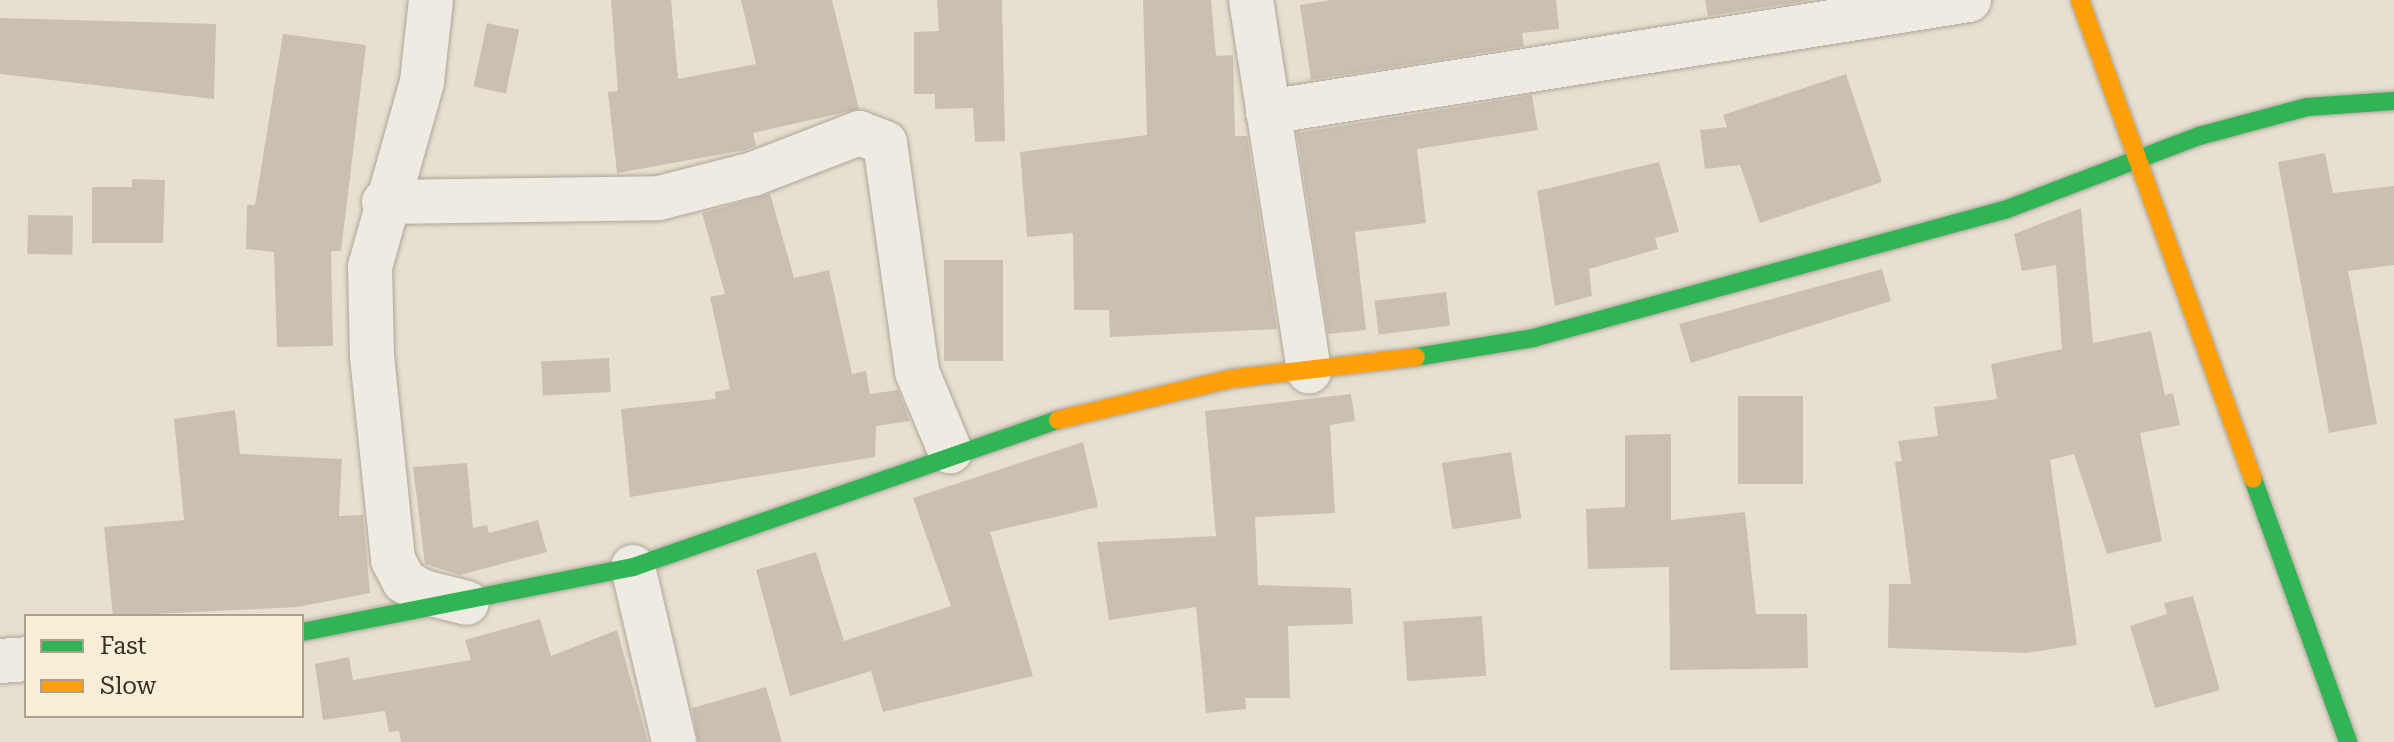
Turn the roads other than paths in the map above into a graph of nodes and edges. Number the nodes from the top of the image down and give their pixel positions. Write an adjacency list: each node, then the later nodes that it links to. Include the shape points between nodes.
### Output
1 (431, 0): 8 (street, via 422,82)
2 (1251, 0): 6 (street)
3 (1969, 0): 6 (street)
4 (2080, 0): 7 (street)
5 (2394, 101): 7 (street, via 2307,107 2199,136)
6 (1268, 112): 9 (street)
7 (2135, 165): 9 (street, via 2005,210 1533,338); 17 (street)
8 (384, 202): 10 (street, via 659,198 753,174 859,133 885,143 917,372); 12 (street, via 370,282 389,545 404,581)
9 (1309, 372): 10 (street, via 1230,379 1089,409)
10 (950, 451): 11 (street)
11 (633, 567): 12 (street); 16 (street)
12 (467, 603): 13 (street)
13 (304, 632)
14 (24, 659): 15 (street)
15 (0, 661)
16 (674, 742)
17 (2348, 742)

